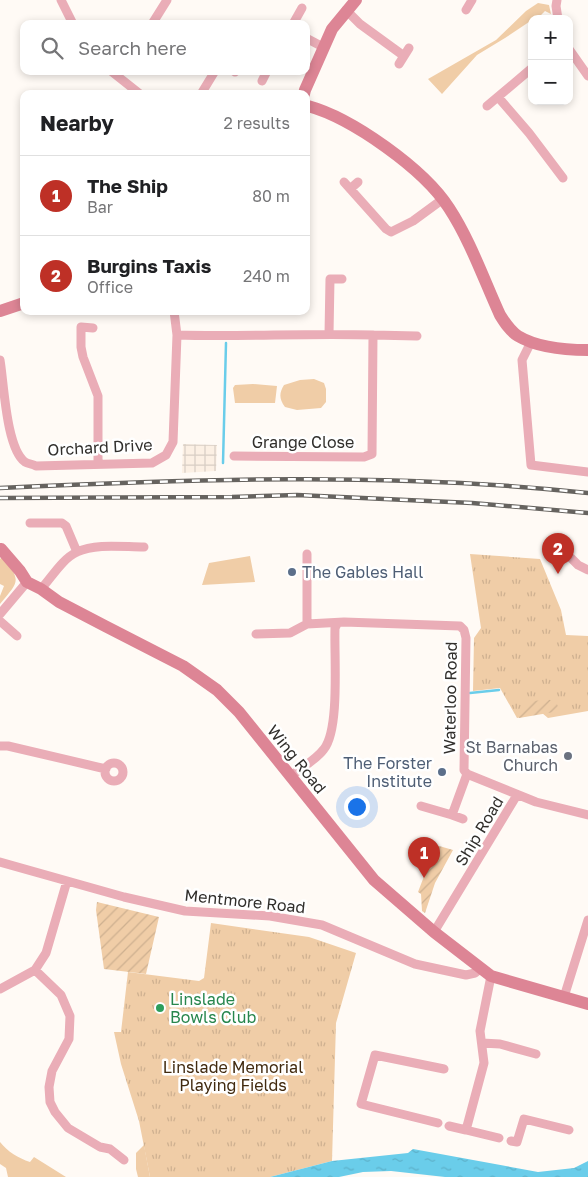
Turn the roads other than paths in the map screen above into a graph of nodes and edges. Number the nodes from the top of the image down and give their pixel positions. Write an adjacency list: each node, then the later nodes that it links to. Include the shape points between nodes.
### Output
1 (61, 0): 8 (street)
2 (167, 0): 9 (street)
3 (356, 0): 6 (street)
4 (557, 0): 7 (street)
5 (302, 8): 10 (street)
6 (346, 10): 12 (street); 14 (street, via 360,24 407,52)
7 (557, 15)
8 (71, 20)
9 (154, 20)
10 (295, 20)
11 (310, 40): 12 (street)
12 (323, 47): 24 (street, via 310,80)
13 (573, 55): 19 (street)
14 (399, 64)
15 (528, 71): 23 (street)
16 (119, 75): 21 (street)
17 (213, 75): 22 (street)
18 (265, 75): 20 (street)
19 (588, 76)
20 (262, 82)
21 (136, 90)
22 (203, 90)
23 (498, 97): 26 (street); 27 (street, via 529,133 550,168)
24 (310, 99)
25 (310, 106): 31 (street, via 329,113 379,142 415,170)
26 (487, 106)
27 (563, 178)
28 (344, 182): 30 (street)
29 (358, 182): 30 (street)
30 (350, 189): 31 (street, via 391,232 413,221)
31 (443, 199): 41 (street, via 462,231 500,315 508,328)
32 (342, 279): 37 (street, via 330,278)
33 (20, 304): 34 (street)
34 (0, 311)
35 (174, 315): 38 (street, Orchard Drive)
36 (93, 328): 45 (street, via 81,327 81,347 98,396)
37 (329, 334): 38 (street); 39 (street)
38 (177, 335): 45 (street, Orchard Drive, via 173,442 170,450 152,463)
39 (373, 335): 40 (street); 44 (street, Grange Close, via 372,454 364,457)
40 (417, 336)
41 (531, 342): 42 (street); 46 (street, via 522,360 531,466)
42 (588, 350)
43 (0, 360): 45 (street, Orchard Drive, via 8,421 16,450 25,462 36,466)
44 (234, 456)
45 (98, 464)
46 (588, 472)
47 (30, 523): 50 (street, via 62,523)
48 (144, 547): 50 (street, via 104,547)
49 (1, 549): 54 (street, Wing Road)
50 (76, 552): 55 (street)
51 (308, 554): 58 (street)
52 (571, 558): 53 (street)
53 (588, 570)
54 (27, 582): 55 (street, Wing Road); 56 (street)
55 (41, 589): 65 (street, Wing Road, via 59,602 183,666 217,690)
56 (0, 614)
57 (0, 621): 61 (street)
58 (306, 624): 59 (street); 60 (street, via 290,633)
59 (337, 624): 64 (street, Waterloo Road, via 449,625 460,626 464,630 464,770); 65 (street, via 334,718 330,740 323,751)
60 (256, 634)
61 (17, 636)
62 (0, 746): 63 (street)
63 (106, 769)
64 (467, 774): 66 (street); 68 (street)
65 (291, 776): 74 (street, Wing Road, via 374,880)
66 (517, 796): 69 (street); 74 (street, Ship Road)
67 (421, 806): 68 (street)
68 (452, 815): 70 (street)
69 (588, 815)
70 (463, 819)
71 (0, 862): 72 (street, Mentmore Road)
72 (67, 881): 75 (street, via 46,953); 76 (street, Mentmore Road, via 185,911 270,916 308,922 415,964 452,973 471,975)
73 (588, 920): 78 (street)
74 (434, 932): 76 (street, Wing Road)
75 (35, 970): 77 (street); 89 (street, via 61,995 70,1016 69,1039 52,1071 48,1087 50,1102 68,1128)
76 (486, 972): 78 (street, Wing Road); 80 (street, via 480,1031)
77 (0, 989)
78 (564, 996): 79 (street, Wing Road)
79 (588, 1004)
80 (482, 1043): 81 (street, via 500,1044); 85 (street, via 484,1063)
81 (536, 1054)
82 (444, 1069): 83 (street, via 375,1055 361,1104)
83 (438, 1123)
84 (449, 1126): 85 (street)
85 (466, 1130): 87 (street)
86 (569, 1130): 88 (street, via 524,1119 517,1142)
87 (499, 1138)
88 (511, 1141)
89 (124, 1160)

